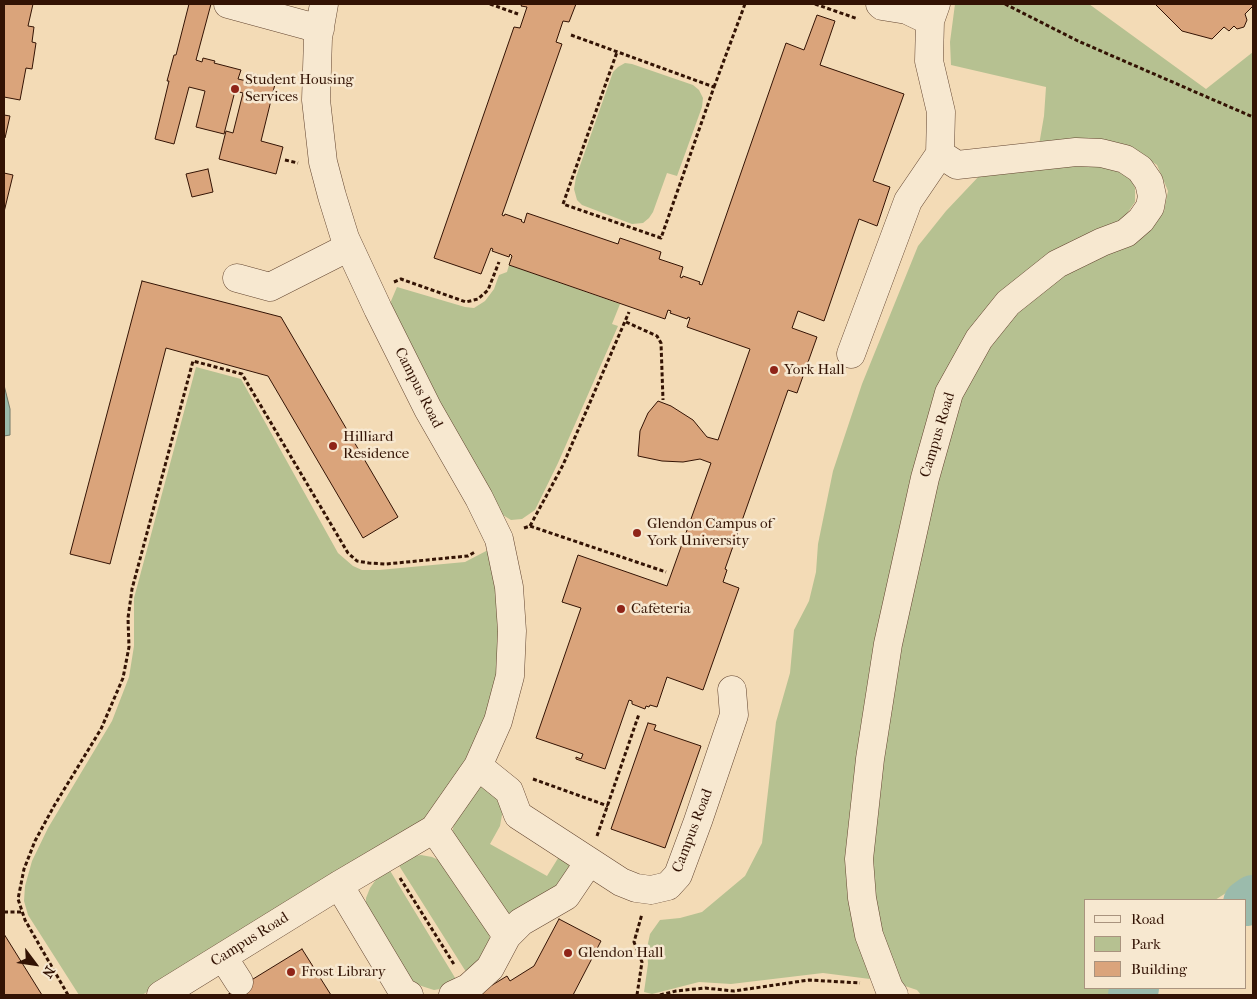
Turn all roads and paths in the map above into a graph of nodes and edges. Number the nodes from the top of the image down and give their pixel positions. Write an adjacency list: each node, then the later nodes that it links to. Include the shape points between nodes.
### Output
1 (228, 4): 8 (lane)
2 (490, 4): 7 (path)
3 (745, 4): 11 (path)
4 (880, 4): 6 (lane)
5 (1005, 4): 12 (path, via 1078,41)
6 (933, 13): 13 (lane, via 929,61 941,112)
7 (518, 14)
8 (322, 16): 14 (lane, Campus Road, via 316,100 323,162)
9 (571, 34): 10 (path)
10 (617, 52): 11 (path); 11 (path, via 563,204 661,238)
11 (714, 87)
12 (1253, 117)
13 (940, 154): 20 (lane, via 908,201); 47 (lane, Campus Road, via 957,166 1076,152 1101,153 1125,160 1140,169 1150,182 1152,196 1150,207 1141,220 1126,233 1057,264 1008,303 979,339 949,393 925,478 888,644 859,859 869,935)
14 (349, 247): 16 (lane, via 270,287); 17 (lane, Campus Road)
15 (499, 262): 17 (path, via 488,290 478,299 466,302 401,279)
16 (237, 278)
17 (371, 292): 23 (lane, Campus Road, via 428,410)
18 (629, 312): 19 (path)
19 (626, 322): 21 (path, via 657,336 661,343); 22 (path, via 563,465)
20 (851, 354)
21 (663, 400)
22 (530, 526): 23 (path); 24 (path)
23 (499, 539): 27 (lane, Campus Road, via 509,587 512,631 510,676 498,721); 35 (path, via 468,556 386,564 358,561 348,553 242,374 193,361 132,589 129,646 123,678 101,729 35,841 24,869 18,899)
24 (666, 572)
25 (732, 690): 32 (lane, Campus Road, via 734,715 678,875 668,886 651,890 636,888)
26 (639, 714): 29 (path)
27 (478, 766): 30 (lane, Campus Road); 32 (lane, Campus Road, via 509,791 518,815)
28 (524, 775): 29 (path)
29 (608, 806): 32 (path)
30 (434, 829): 31 (lane, Campus Road); 36 (lane)
31 (387, 857): 33 (lane, Campus Road); 41 (path)
32 (589, 862): 36 (lane, via 566,896 522,922)
33 (339, 884): 38 (lane, Campus Road); 44 (lane, via 403,992)
34 (4, 912): 35 (path)
35 (22, 912): 42 (path)
36 (507, 936): 41 (lane, via 490,968)
37 (634, 942): 45 (path, via 642,962)
38 (223, 957): 39 (lane); 43 (lane, Campus Road)
39 (239, 982)
40 (863, 984): 46 (path, via 810,980 734,991 705,988)
41 (461, 992)
42 (68, 995)
43 (161, 995)
44 (409, 995)
45 (637, 995)
46 (660, 995)
47 (894, 995)

